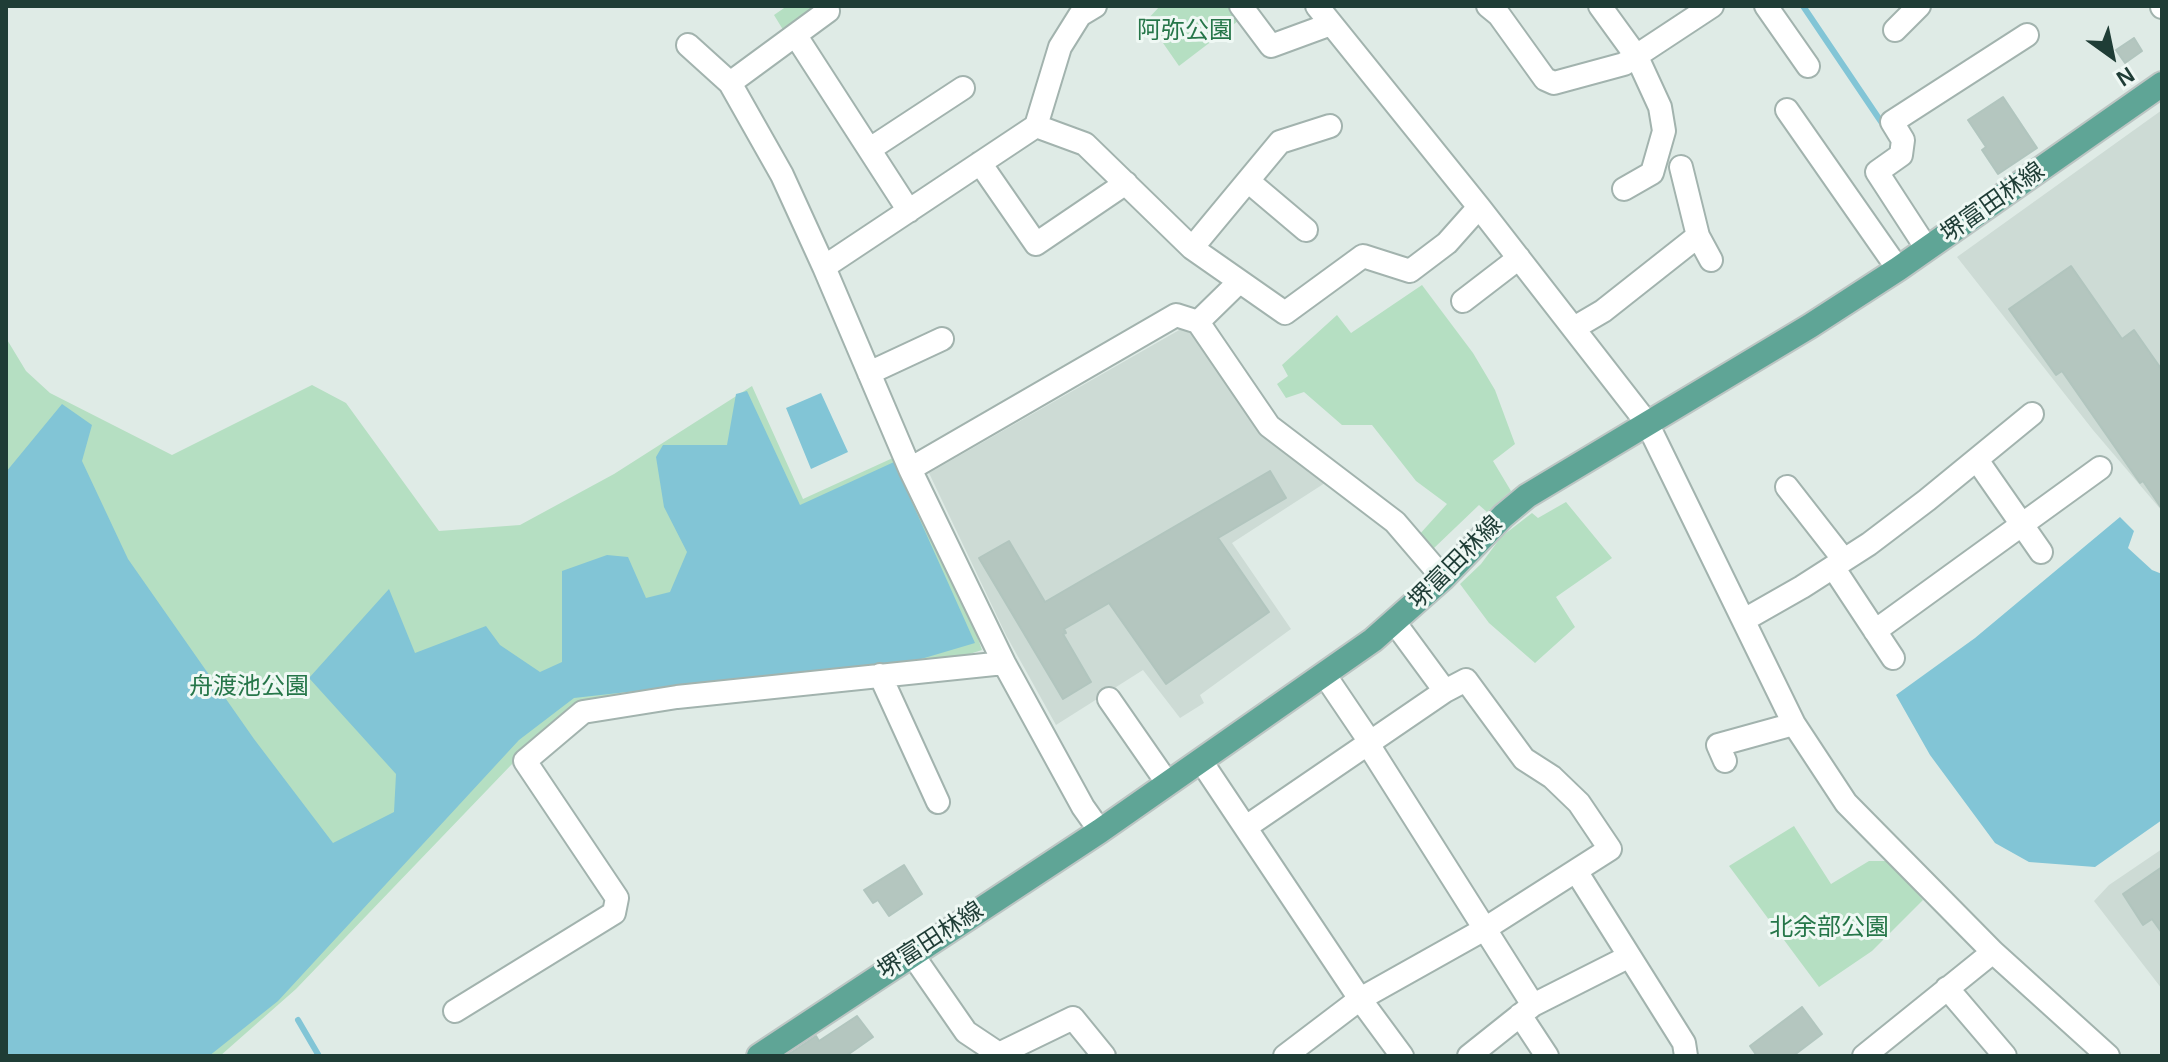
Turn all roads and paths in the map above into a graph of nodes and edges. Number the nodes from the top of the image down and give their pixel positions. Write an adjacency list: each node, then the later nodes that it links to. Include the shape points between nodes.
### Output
1 (1095, 6): 21 (street, via 1080,15 1060,47)
2 (1241, 6): 10 (street, via 1271,46)
3 (1317, 6): 10 (street)
4 (1600, 6): 15 (street)
5 (1712, 6): 15 (street)
6 (1766, 6): 16 (street)
7 (1919, 6): 11 (street)
8 (1500, 9): 15 (street, via 1545,79 1554,83)
9 (828, 11): 13 (street)
10 (1331, 24): 29 (street)
11 (1895, 30)
12 (2027, 35): 34 (street, via 1892,122 1903,140 1901,155 1877,172)
13 (796, 36): 17 (street); 23 (street)
14 (688, 45): 17 (street)
15 (1637, 57): 28 (street, via 1660,107 1664,131 1652,173)
16 (1808, 66)
17 (730, 83): 37 (street, via 782,175)
18 (2162, 84): 34 (main road, 堺富田林線)
19 (963, 88): 23 (street)
20 (1787, 110): 38 (street)
21 (1036, 126): 24 (street); 27 (street, via 1085,144)
22 (1330, 126): 26 (street, via 1280,142)
23 (870, 149): 30 (street)
24 (980, 163): 27 (street, via 1036,244); 30 (street)
25 (1681, 167): 32 (street)
26 (1248, 181): 31 (street); 33 (street)
27 (1126, 183): 33 (street)
28 (1624, 189)
29 (1479, 207): 35 (street); 39 (street, via 1447,243 1410,271 1363,256 1285,313)
30 (909, 211): 37 (street)
31 (1306, 230)
32 (1698, 236): 36 (street); 42 (street)
33 (1192, 248): 39 (street)
34 (1927, 249): 38 (main road, 堺富田林線)
35 (1519, 258): 40 (street); 42 (street)
36 (1711, 260)
37 (824, 267): 44 (street)
38 (1898, 269): 46 (main road, 堺富田林線)
39 (1239, 282): 41 (street)
40 (1463, 301)
41 (1198, 322): 49 (street, via 1176,315); 54 (street, via 1269,426 1395,522)
42 (1574, 328): 46 (street)
43 (942, 339): 44 (street)
44 (869, 373): 49 (street)
45 (2032, 414): 47 (street)
46 (1647, 423): 54 (main road, 堺富田林線, via 1527,496); 55 (street)
47 (1977, 460): 51 (street); 53 (street)
48 (2100, 468): 51 (street)
49 (910, 469): 59 (street)
50 (1787, 487): 53 (street)
51 (2021, 524): 52 (street); 57 (street)
52 (2041, 552)
53 (1838, 564): 55 (street); 57 (street)
54 (1443, 578): 56 (main road, 堺富田林線)
55 (1744, 620): 64 (street)
56 (1395, 623): 60 (main road, 堺富田林線); 62 (street)
57 (1875, 631): 58 (street)
58 (1893, 658)
59 (1004, 663): 61 (street); 71 (street)
60 (1324, 674): 65 (street); 66 (main road, 堺富田林線)
61 (880, 675): 69 (street); 80 (street, via 583,712 525,761 617,898 614,913)
62 (1445, 691): 65 (street); 72 (street, via 1466,680 1524,759 1579,803 1610,849)
63 (1109, 699): 68 (street, via 1123,732)
64 (1794, 724): 67 (street, via 1718,745); 74 (street, via 1846,803)
65 (1370, 742): 70 (street); 73 (street)
66 (1201, 761): 68 (main road, 堺富田林線); 70 (street)
67 (1725, 761)
68 (1168, 784): 71 (main road, 堺富田林線)
69 (938, 802)
70 (1246, 827): 78 (street)
71 (1100, 831): 75 (main road, 堺富田林線)
72 (1576, 871): 73 (street); 76 (street)
73 (1483, 930): 78 (street); 79 (street)
74 (1993, 952): 77 (street); 91 (street)
75 (912, 954): 81 (street, via 966,1032); 84 (main road, 堺富田林線)
76 (1628, 957): 79 (street); 82 (street, via 1684,1043)
77 (1947, 988): 83 (street); 90 (street)
78 (1360, 999): 86 (street); 87 (street)
79 (1526, 1010): 88 (street); 89 (street)
80 (455, 1011)
81 (1000, 1055): 85 (street, via 1073,1018)
82 (1683, 1055)
83 (1867, 1055)
84 (759, 1056)
85 (1104, 1056)
86 (1285, 1056)
87 (1402, 1056)
88 (1469, 1056)
89 (1547, 1056)
90 (2005, 1056)
91 (2108, 1056)

